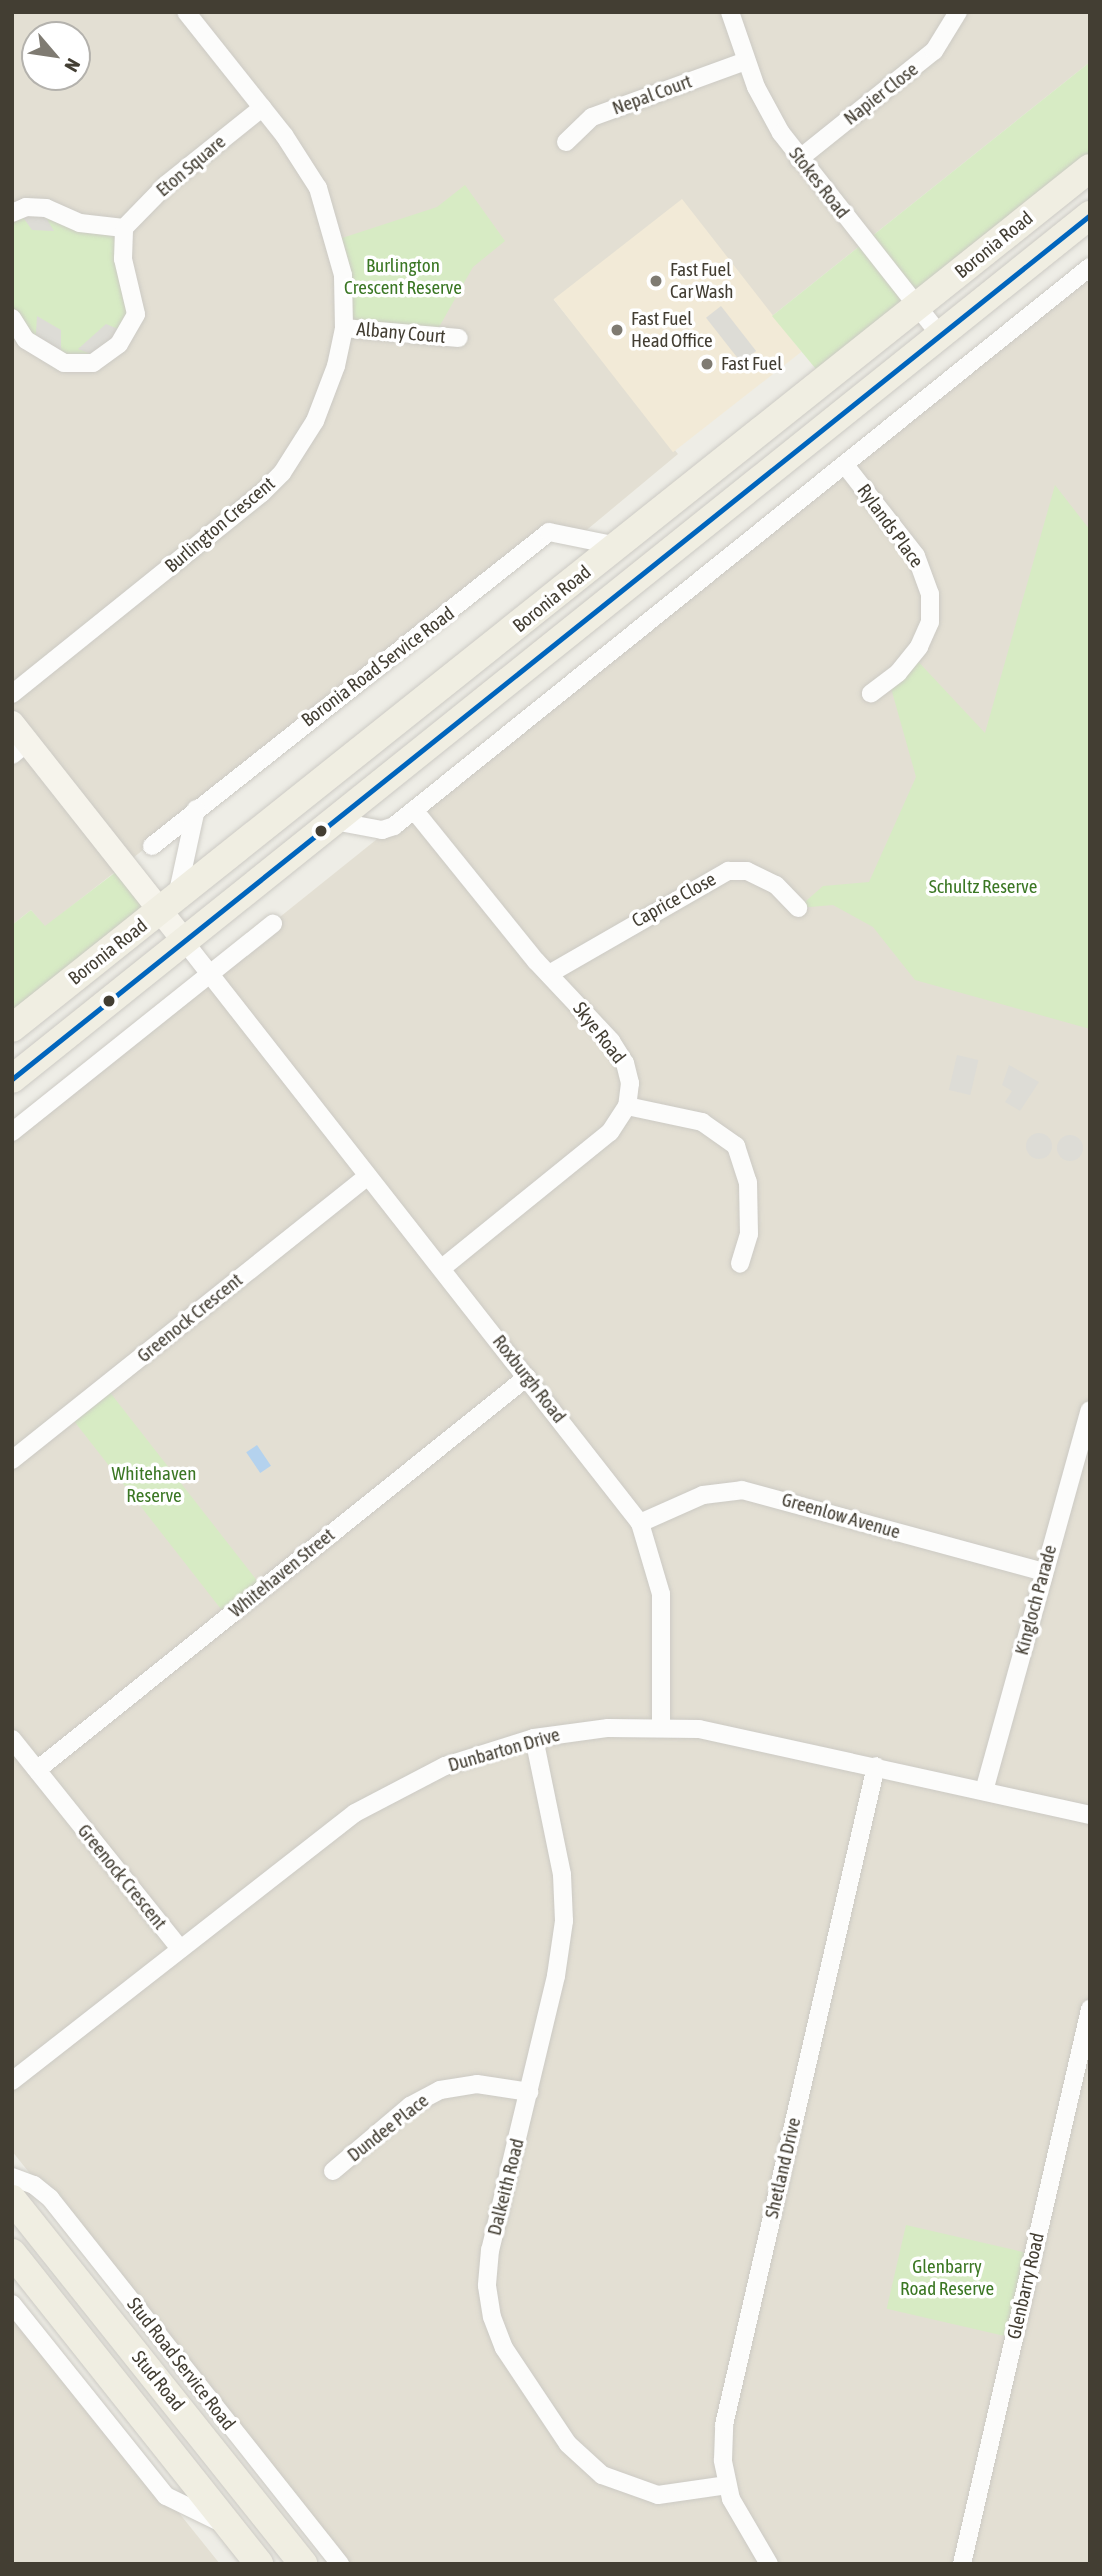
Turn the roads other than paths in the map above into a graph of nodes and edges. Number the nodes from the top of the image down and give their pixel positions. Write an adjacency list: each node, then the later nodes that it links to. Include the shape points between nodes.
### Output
1 (186, 12): 5 (street, Burlington Crescent)
2 (730, 12): 4 (street, Stokes Road)
3 (954, 15): 7 (street, Napier Close, via 934,51)
4 (746, 61): 6 (street, Nepal Court, via 592,117); 7 (street, Stokes Road)
5 (262, 108): 11 (street, Eton Square, via 167,184); 15 (street, Burlington Crescent, via 301,160 330,218 343,275)
6 (566, 142)
7 (799, 159): 13 (street, Stokes Road)
8 (1090, 168): 13 (main road, Boronia Road)
9 (12, 213): 11 (street, via 26,207 46,208 80,223)
10 (1090, 215): 16 (main road, Boronia Road)
11 (124, 228): 14 (street, via 123,260 136,314 120,344 93,362 64,363 26,340)
12 (1087, 275): 18 (street)
13 (917, 307): 16 (street, Stokes Road); 19 (main road, Boronia Road)
14 (12, 318)
15 (344, 328): 17 (street, Albany Court); 21 (street, Burlington Crescent, via 326,394 282,473)
16 (940, 335): 26 (main road, Boronia Road)
17 (459, 338)
18 (845, 465): 20 (street, Rylands Place, via 916,556 930,594 930,622 919,647 898,673); 25 (street)
19 (618, 546): 24 (street, Boronia Road Service Road, via 548,532); 28 (main road, Boronia Road)
20 (871, 693)
21 (12, 694)
22 (12, 723): 23 (street)
23 (20, 749): 28 (street)
24 (196, 809): 27 (street, Boronia Road Service Road); 28 (street)
25 (414, 810): 26 (street, via 386,830); 33 (street, Skye Road)
26 (334, 821): 31 (main road, Boronia Road)
27 (152, 846)
28 (169, 905): 31 (street); 34 (main road, Boronia Road)
29 (798, 908): 33 (street, Caprice Close, via 776,886 747,871 728,871)
30 (273, 924): 32 (street)
31 (184, 941): 32 (street, Roxburgh Road); 35 (main road, Boronia Road)
32 (209, 974): 37 (street); 38 (street, Roxburgh Road)
33 (549, 974): 36 (street, Skye Road, via 619,1053 628,1073)
34 (12, 1028)
35 (12, 1079)
36 (627, 1106): 39 (street, via 709,1125 728,1137 742,1154 749,1234); 40 (street, via 599,1143)
37 (12, 1132)
38 (368, 1176): 40 (street, Roxburgh Road); 43 (street, Greenock Crescent)
39 (740, 1264)
40 (442, 1268): 41 (street, Roxburgh Road)
41 (527, 1377): 44 (street, Roxburgh Road); 50 (street, Whitehaven Street)
42 (1090, 1409): 45 (street, Kingloch Parade)
43 (12, 1460)
44 (640, 1524): 45 (street, Greenlow Avenue, via 703,1495 742,1490); 46 (street, Roxburgh Road, via 661,1594)
45 (1044, 1572): 51 (street, Kingloch Parade)
46 (661, 1727): 47 (street, Dunbarton Drive, via 608,1728); 49 (street, Dunbarton Drive, via 739,1735)
47 (534, 1738): 53 (street, Dunbarton Drive, via 475,1754 384,1794 309,1846); 57 (street, Dalkeith Road, via 562,1875 564,1921)
48 (12, 1740): 50 (street, Greenock Crescent)
49 (876, 1766): 51 (street, Dunbarton Drive); 63 (street, Shetland Drive, via 726,2415)
50 (37, 1770): 53 (street, Greenock Crescent)
51 (984, 1791): 52 (street, Dunbarton Drive)
52 (1090, 1815)
53 (180, 1949): 55 (street, Dunbarton Drive)
54 (1090, 2009): 56 (street, Glenbarry Road)
55 (12, 2081)
56 (1081, 2086): 69 (street, Glenbarry Road)
57 (529, 2092): 58 (street, Dundee Place, via 477,2084 440,2090 410,2106); 63 (street, Dalkeith Road, via 488,2268 492,2317 504,2348 568,2444 602,2475 658,2495)
58 (333, 2171)
59 (12, 2177): 60 (street, Stud Road Service Road)
60 (23, 2192): 66 (main road, Stud Road); 67 (street, Stud Road Service Road, via 50,2199)
61 (12, 2253): 64 (main road, Stud Road)
62 (12, 2304): 64 (street, via 166,2496 191,2512)
63 (727, 2485): 68 (street, Shetland Drive, via 746,2530)
64 (230, 2527): 65 (main road, Stud Road)
65 (248, 2560)
66 (303, 2564)
67 (340, 2564)
68 (769, 2564)
69 (962, 2564)

